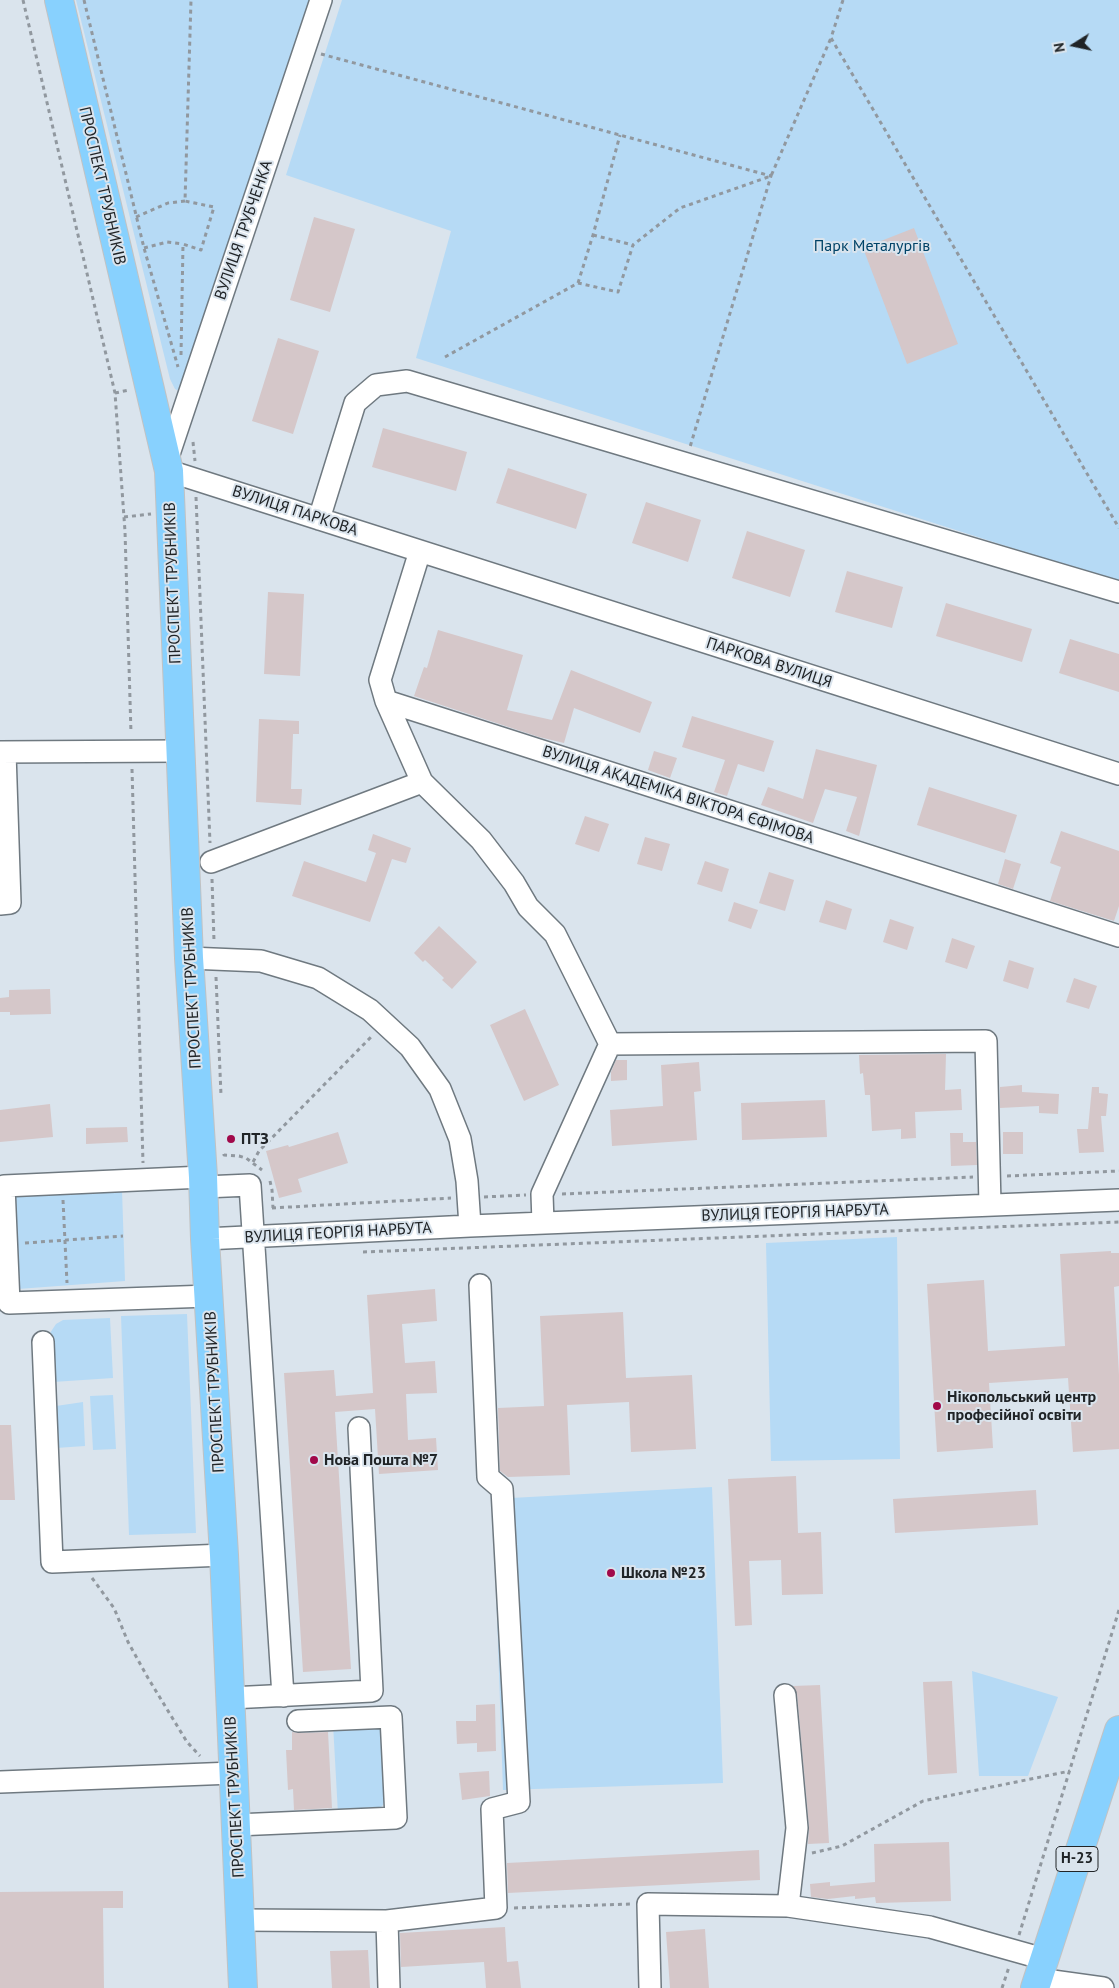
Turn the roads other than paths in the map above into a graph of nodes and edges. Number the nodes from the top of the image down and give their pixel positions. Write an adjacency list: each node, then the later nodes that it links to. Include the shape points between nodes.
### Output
1 (59, 0): 3 (main road, ПРОСПЕКТ ТРУБНИКІВ)
2 (321, 0): 3 (street, ВУЛИЦЯ ТРУБЧЕНКА)
3 (168, 466): 4 (street, ВУЛИЦЯ ПАРКОВА, via 197,480); 8 (main road, ПРОСПЕКТ ТРУБНИКІВ)
4 (318, 519): 5 (street, ВУЛИЦЯ ПАРКОВА); 6 (street, via 355,403 376,385 407,380)
5 (420, 551): 7 (street, via 380,680); 10 (street, ПАРКОВА ВУЛИЦЯ)
6 (1119, 592)
7 (386, 701): 11 (street); 14 (street, ВУЛИЦЯ АКАДЕМІКА ВІКТОРА ЄФІМОВА)
8 (180, 751): 9 (street); 15 (main road, ПРОСПЕКТ ТРУБНИКІВ)
9 (2, 752): 13 (street, via 10,903)
10 (1119, 774)
11 (422, 782): 12 (street); 16 (street, via 481,840 528,907 555,934)
12 (211, 862)
13 (0, 904)
14 (1119, 936)
15 (202, 958): 17 (main road, ПРОСПЕКТ ТРУБНИКІВ); 22 (street, via 261,961 318,978 370,1010 410,1047 440,1089 460,1138)
16 (610, 1044): 20 (street, via 986,1041); 21 (street, via 542,1194)
17 (204, 1182): 18 (street); 23 (street, via 250,1185); 24 (main road, ПРОСПЕКТ ТРУБНИКІВ)
18 (2, 1186): 27 (street, via 7,1245)
19 (1119, 1200): 20 (street, ВУЛИЦЯ ГЕОРГІЯ НАРБУТА)
20 (990, 1205): 21 (street, ВУЛИЦЯ ГЕОРГІЯ НАРБУТА)
21 (543, 1223): 22 (street, ВУЛИЦЯ ГЕОРГІЯ НАРБУТА)
22 (470, 1226): 23 (street, ВУЛИЦЯ ГЕОРГІЯ НАРБУТА)
23 (252, 1238): 24 (street, ВУЛИЦЯ ГЕОРГІЯ НАРБУТА); 32 (street)
24 (205, 1239): 26 (main road, ПРОСПЕКТ ТРУБНИКІВ)
25 (480, 1285): 41 (street, via 488,1477 502,1489 519,1802 492,1809 496,1908)
26 (209, 1296): 27 (street); 30 (main road, ПРОСПЕКТ ТРУБНИКІВ)
27 (4, 1304)
28 (43, 1342): 30 (street, via 52,1562)
29 (359, 1428): 32 (street, via 372,1691)
30 (224, 1555): 33 (main road, ПРОСПЕКТ ТРУБНИКІВ)
31 (785, 1695): 39 (street, via 797,1828)
32 (283, 1696): 33 (street)
33 (230, 1698): 36 (main road, ПРОСПЕКТ ТРУБНИКІВ)
34 (298, 1721): 38 (street, via 391,1717 396,1818)
35 (1119, 1730): 42 (main road, Н-23)
36 (233, 1773): 37 (street); 38 (main road, ПРОСПЕКТ ТРУБНИКІВ)
37 (0, 1782)
38 (236, 1825): 40 (main road, ПРОСПЕКТ ТРУБНИКІВ)
39 (788, 1906): 42 (street, via 930,1927 1014,1951); 45 (street, via 648,1904)
40 (240, 1920): 41 (street); 43 (main road, ПРОСПЕКТ ТРУБНИКІВ)
41 (387, 1921): 44 (street)
42 (1039, 1975): 46 (street)
43 (243, 1988)
44 (389, 1988)
45 (650, 1988)
46 (1103, 1988)

